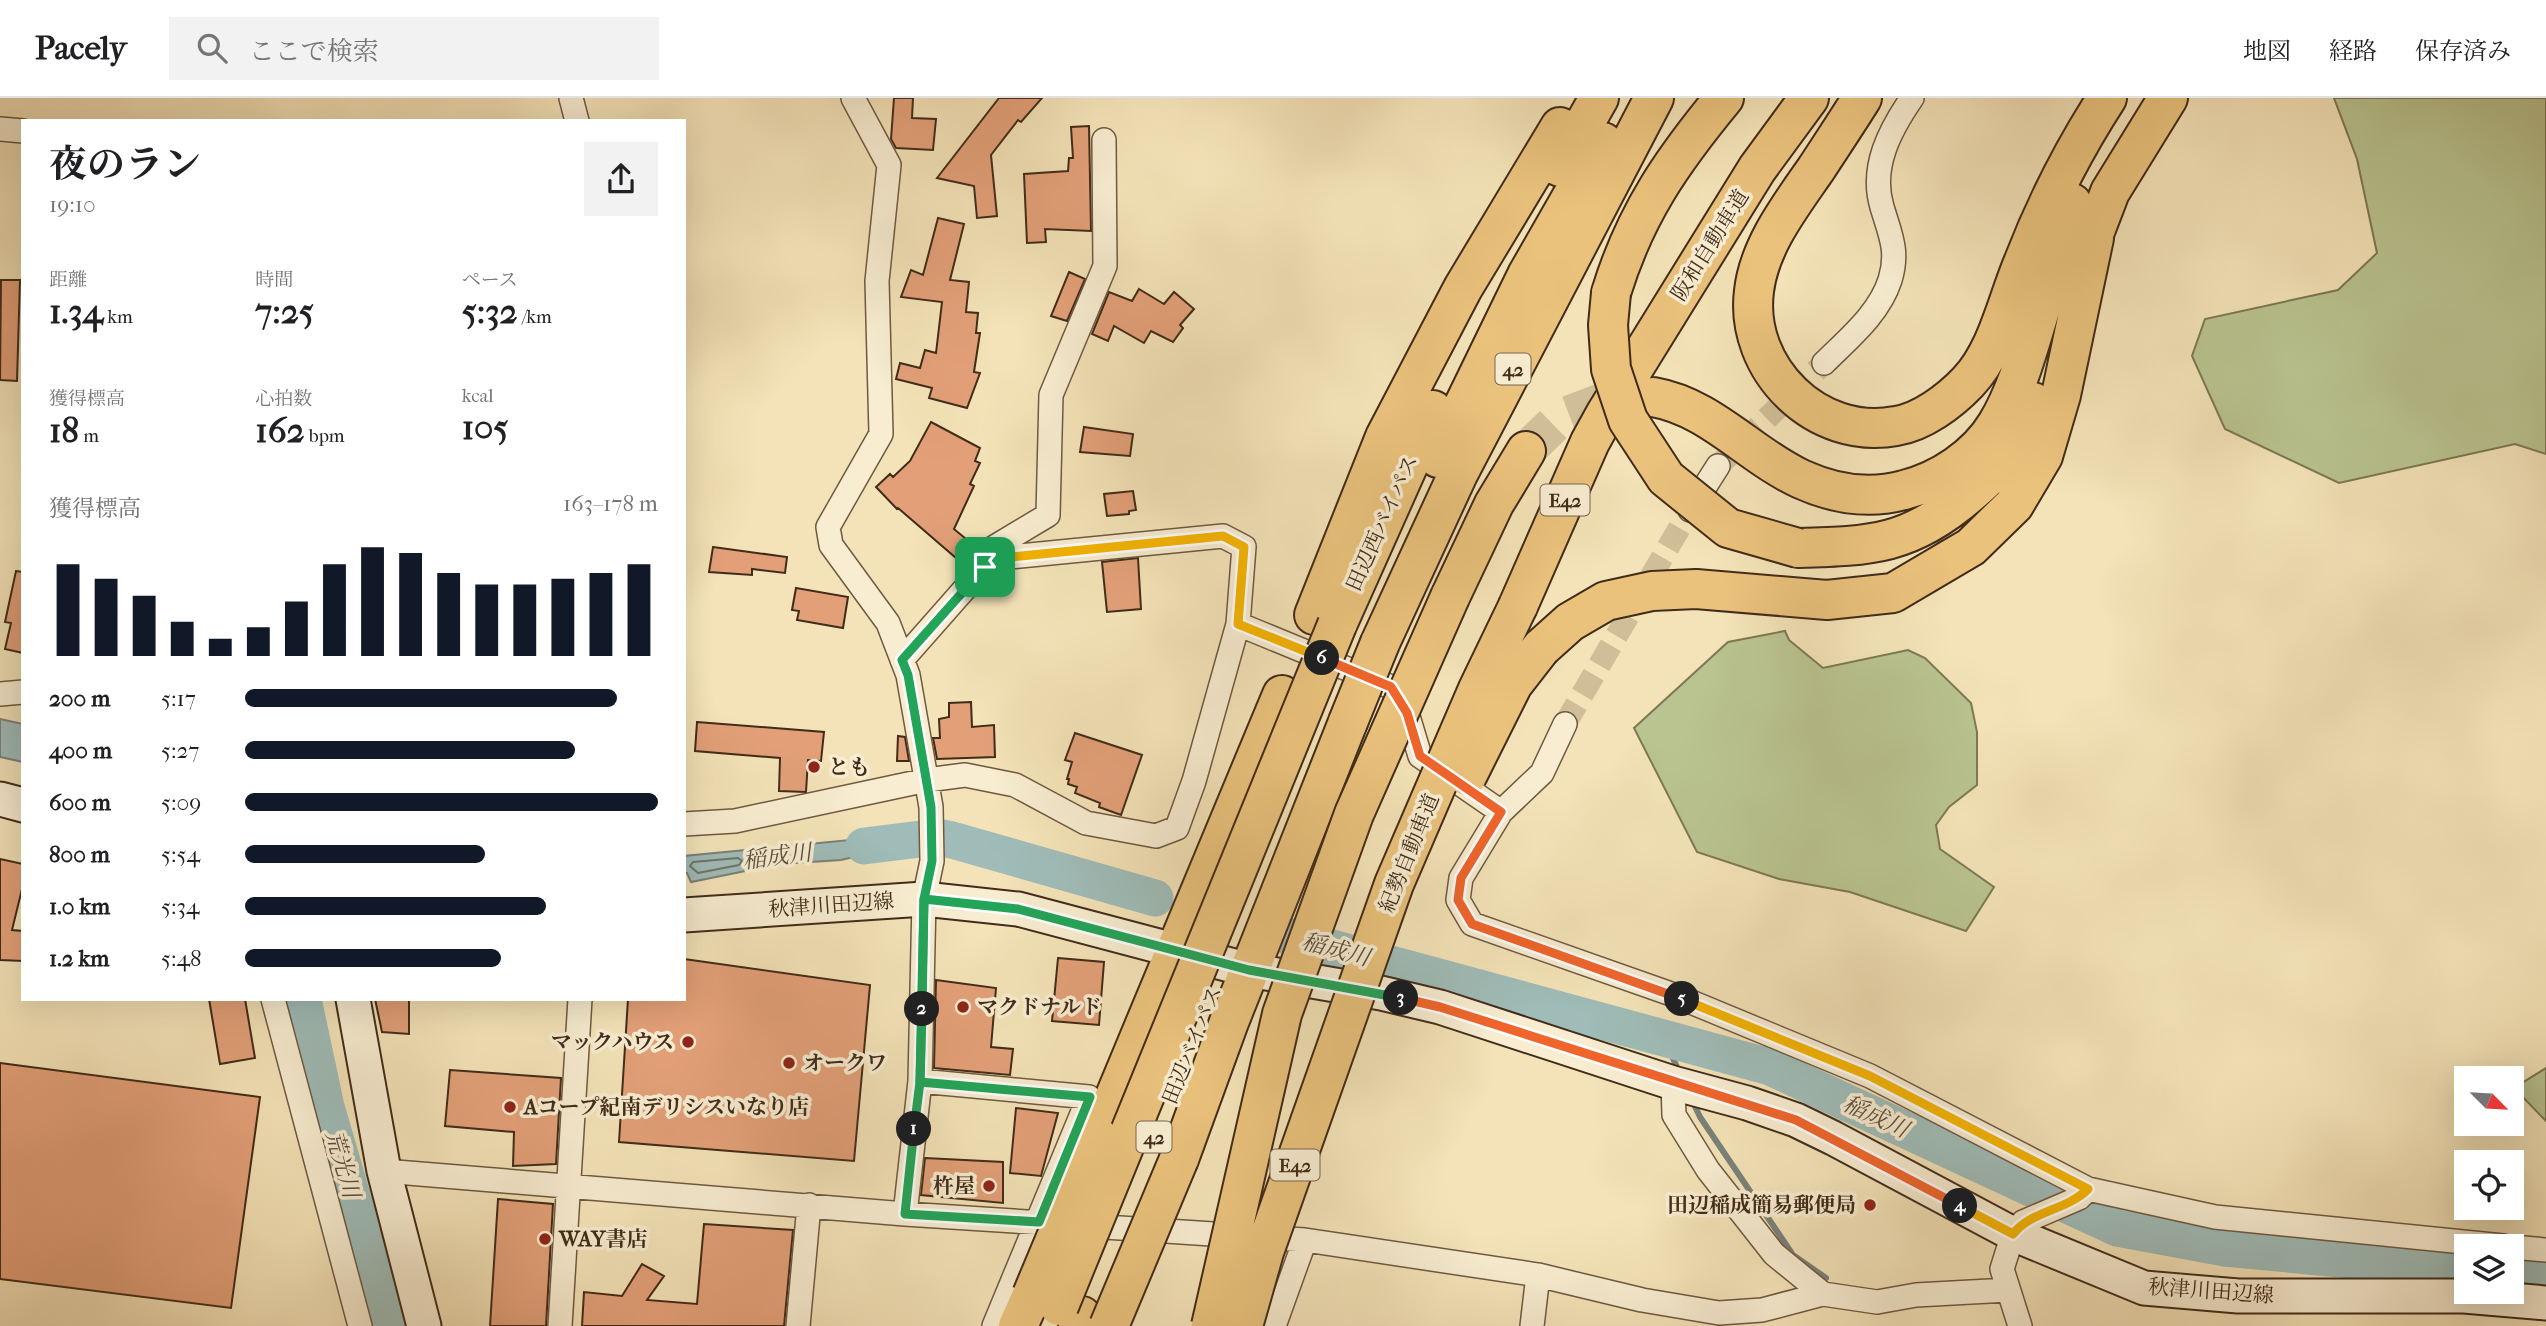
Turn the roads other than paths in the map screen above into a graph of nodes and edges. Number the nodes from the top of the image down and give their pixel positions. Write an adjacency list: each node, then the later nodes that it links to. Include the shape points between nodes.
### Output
1 (571, 98): 14 (street)
2 (853, 98): 27 (street, via 889,166 877,281 881,434 828,527 831,545 888,623)
3 (1578, 98): 26 (highway, 42, via 1464,288 1385,437)
4 (1599, 98): 26 (highway, 田辺西バイパス / 42, via 1469,335 1417,442)
5 (1629, 98): 26 (highway, 田辺西バイパス / 42, via 1527,275 1420,495)
6 (1654, 98): 26 (highway, 42, via 1458,474)
7 (1724, 98): 18 (highway, bridge, via 1646,205 1624,250 1611,293 1608,325 1611,369 1628,420 1667,478 1728,528 1798,548 1857,547 1903,536 1941,518 1978,487 2010,451 2036,395 2062,309)
8 (1809, 98): 20 (highway, 阪和自動車道 / E42, via 1757,169)
9 (1862, 98): 11 (highway, via 1774,230 1754,287 1752,311 1763,354 1777,380 1813,411 1867,428 1898,426 1933,411 1969,381 1999,332 2023,262 2084,134)
10 (1912, 98): 19 (street, via 1894,124 1879,160 1881,204 1895,244 1891,278 1878,307)
11 (2107, 98)
12 (2127, 98): 20 (highway, via 2093,152 2075,193 2020,375 1996,426 1962,463 1923,485 1886,495 1839,494 1800,479 1712,420 1674,401)
13 (2168, 98): 18 (highway, via 2110,192)
14 (576, 119)
15 (0, 129): 16 (street)
16 (21, 131)
17 (1104, 140): 24 (street, via 1105,266 1051,395 1048,515 993,548)
18 (2094, 239): 42 (highway, bridge, via 2061,395 2043,456 2014,505 1971,547 1893,593 1827,600 1696,589 1652,591 1606,601 1570,622 1541,648 1513,684 1396,929)
19 (1824, 363)
20 (1635, 397): 42 (highway, 紀勢自動車道 / E42, bridge, via 1590,442 1394,884)
21 (1526, 451): 70 (highway, bridge, via 1494,504 1354,814 1282,1014)
22 (1718, 466): 23 (street)
23 (1687, 515)
24 (985, 567): 25 (street, via 1010,557 1223,536 1244,547); 27 (street)
25 (1238, 624): 31 (street, via 1177,828 1156,836 1086,822 1015,785 965,775); 34 (street, via 1391,687 1407,713 1420,756)
26 (1348, 630): 38 (highway, 田辺西バイパス / 42, bridge); 38 (highway, 42, bridge, via 1348,722); 38 (highway, 42, via 1282,695)
27 (902, 660): 31 (street)
28 (21, 692): 29 (street)
29 (0, 694)
30 (1565, 724): 34 (street, via 1542,773)
31 (927, 780): 35 (street, via 735,821); 36 (street, via 932,861)
32 (0, 799): 33 (main road)
33 (21, 804)
34 (1501, 812): 48 (street, via 1461,878 1458,900 1472,924 1674,995 1870,1076)
35 (686, 824)
36 (924, 899): 37 (main road, 秋津川田辺線); 38 (main road, 秋津川田辺線, via 1018,909); 44 (street)
37 (686, 915)
38 (1212, 961): 43 (highway, 42); 45 (main road, 秋津川田辺線, via 1440,1007); 62 (highway, 田辺バイパス / 42, bridge); 62 (highway, 42, bridge, via 1098,1137)
39 (275, 1001): 64 (street)
40 (354, 1001): 46 (main road)
41 (580, 1001): 47 (street)
42 (1351, 1005): 71 (highway, 紀勢自動車道 / E42, bridge, via 1264,1252)
43 (1229, 1022): 53 (street, via 1235,1061); 62 (highway, 42, bridge, via 1179,1159)
44 (920, 1082): 50 (street); 51 (street, via 1090,1097)
45 (1673, 1083): 52 (main road, 秋津川田辺線, via 1796,1120); 60 (street, via 1674,1115 1708,1170 1773,1254)
46 (384, 1171): 47 (street); 65 (main road)
47 (570, 1187): 49 (street); 66 (street)
48 (2083, 1194): 52 (street); 55 (street, via 2216,1217)
49 (809, 1205): 50 (street); 67 (street)
50 (905, 1214): 51 (street)
51 (1039, 1222): 53 (street); 68 (street)
52 (2018, 1228): 59 (street, via 2002,1269); 61 (main road, 秋津川田辺線, via 2144,1288 2238,1296 2464,1296)
53 (1164, 1231): 54 (street); 69 (street)
54 (1305, 1240): 58 (street); 72 (street)
55 (2454, 1241)
56 (2524, 1248): 57 (street)
57 (2546, 1250)
58 (1538, 1275): 60 (street, via 1719,1313 1762,1310); 73 (street)
59 (2008, 1290): 60 (street, via 1877,1302); 63 (street)
60 (1823, 1294)
61 (2546, 1303)
62 (1061, 1317)
63 (2018, 1321): 74 (street)
64 (360, 1326)
65 (424, 1326)
66 (560, 1326)
67 (797, 1326)
68 (994, 1326)
69 (1128, 1326)
70 (1211, 1326)
71 (1243, 1326)
72 (1274, 1326)
73 (1532, 1326)
74 (2041, 1326)

